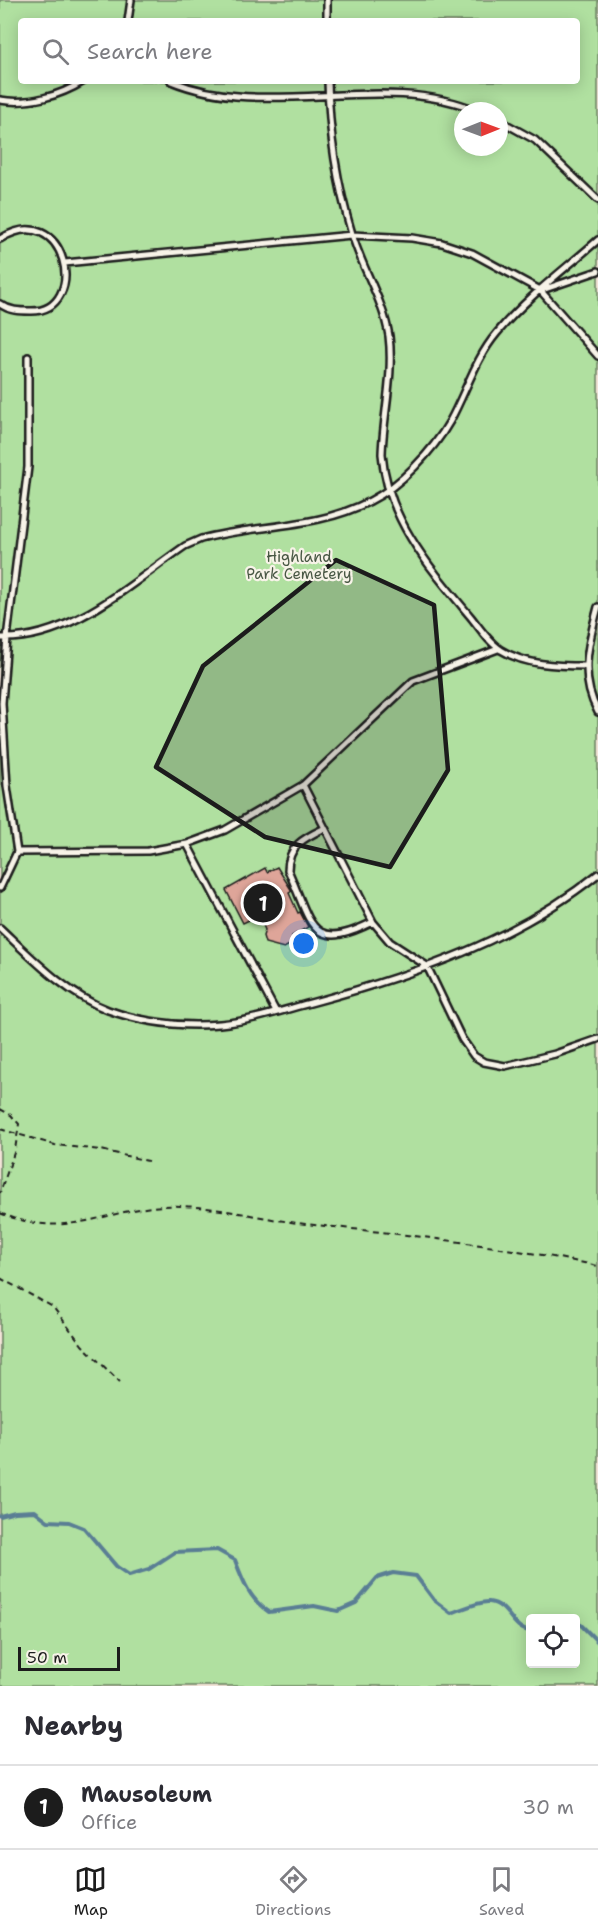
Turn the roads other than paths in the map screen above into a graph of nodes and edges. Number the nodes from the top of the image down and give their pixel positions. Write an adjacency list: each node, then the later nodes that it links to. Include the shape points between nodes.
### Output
1 (130, 0): 3 (lane)
2 (327, 0): 4 (lane)
3 (128, 18)
4 (327, 18)
5 (76, 84): 9 (lane, via 37,99)
6 (180, 84): 8 (lane, via 238,96)
7 (328, 84): 8 (lane)
8 (328, 96): 10 (lane, via 412,95); 13 (lane, via 333,147)
9 (0, 100)
10 (454, 103)
11 (508, 125): 12 (lane, via 535,140)
12 (598, 200)
13 (352, 235): 16 (lane); 18 (lane, via 442,243 472,253); 22 (lane, via 380,298 389,338 382,445)
14 (0, 239): 16 (lane, via 9,233 34,231 54,242)
15 (598, 240): 18 (lane)
16 (65, 263): 19 (lane, via 63,287 48,306 37,311 12,311)
17 (598, 271): 18 (lane)
18 (540, 290): 20 (lane); 22 (lane, via 496,334 471,374 448,423)
19 (0, 304)
20 (598, 356)
21 (28, 357): 24 (lane, via 28,467)
22 (389, 490): 24 (lane, via 335,516 201,539 69,623); 25 (lane, via 407,534 441,582)
23 (598, 607): 26 (lane)
24 (3, 638): 31 (lane, via 3,744)
25 (498, 649): 26 (lane, via 519,659); 28 (lane, via 413,681 400,690)
26 (585, 666): 27 (lane, via 590,695)
27 (598, 712)
28 (303, 785): 29 (lane); 30 (lane, via 225,830)
29 (323, 829): 34 (lane); 34 (lane, via 296,845 288,863 312,924 323,934 335,937)
30 (187, 844): 31 (lane, via 148,851); 37 (lane)
31 (17, 852): 33 (lane)
32 (598, 874): 36 (lane, via 509,932)
33 (0, 888)
34 (373, 922): 36 (lane, via 390,942)
35 (0, 928): 37 (lane, via 65,985 108,1010 189,1025 221,1024)
36 (427, 966): 37 (lane, via 372,986); 38 (lane, via 462,1039 474,1056 484,1062 517,1064)
37 (276, 1012)
38 (598, 1039)

